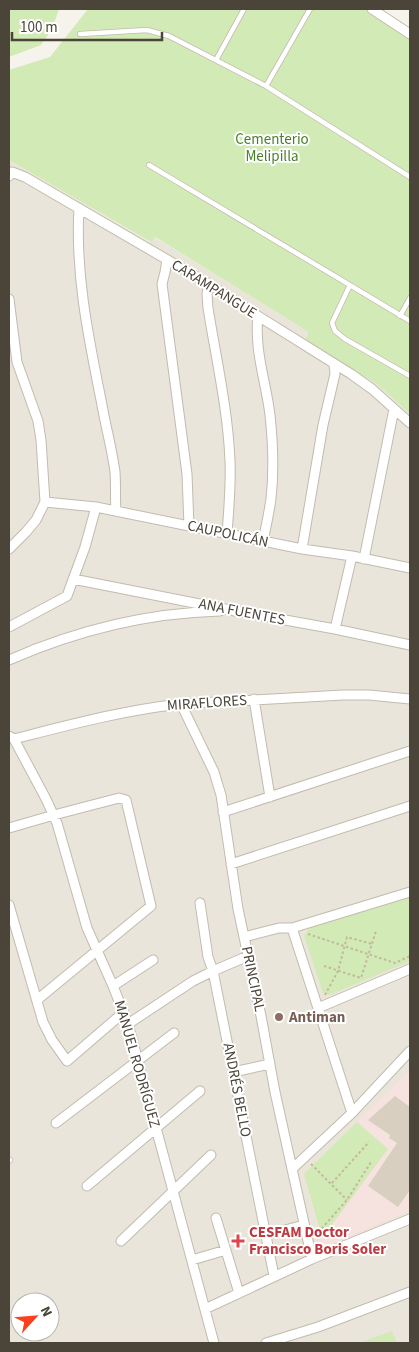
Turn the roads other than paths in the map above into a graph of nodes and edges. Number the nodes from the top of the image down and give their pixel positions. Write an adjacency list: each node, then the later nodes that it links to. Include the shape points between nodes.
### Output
1 (244, 9): 6 (lane)
2 (310, 9): 7 (lane)
3 (372, 9): 5 (street)
4 (80, 34): 6 (lane, via 147,30 169,36)
5 (410, 34)
6 (216, 60): 7 (lane)
7 (266, 86): 10 (lane)
8 (149, 165): 14 (lane)
9 (9, 176): 11 (street, CARAMPANGUE, via 12,172 25,177)
10 (410, 177)
11 (79, 208): 12 (street, CARAMPANGUE); 26 (street, via 82,297 110,439)
12 (167, 260): 13 (street, CARAMPANGUE); 27 (street, via 162,284 187,474)
13 (209, 284): 17 (street, CARAMPANGUE); 28 (street, via 208,308 230,461)
14 (350, 285): 18 (lane); 21 (lane, via 332,323 335,331)
15 (410, 298): 18 (lane)
16 (9, 299): 24 (street, via 17,362 38,421)
17 (258, 316): 20 (street, CARAMPANGUE); 29 (street, via 258,345 273,451 271,500)
18 (400, 316): 19 (lane)
19 (410, 321)
20 (334, 364): 22 (street, CARAMPANGUE, via 361,381); 31 (street, via 335,374)
21 (410, 376)
22 (394, 409): 23 (street, CARAMPANGUE); 33 (street)
23 (410, 423)
24 (45, 502): 25 (street, CAUPOLICÁN); 30 (street, via 36,520)
25 (96, 507): 26 (street, CAUPOLICÁN); 35 (street)
26 (116, 511): 27 (street, CAUPOLICÁN)
27 (188, 526): 28 (street, CAUPOLICÁN)
28 (226, 534): 29 (street, CAUPOLICÁN)
29 (263, 541): 31 (street, CAUPOLICÁN)
30 (9, 548)
31 (302, 549): 32 (street, CAUPOLICÁN)
32 (352, 556): 33 (street, CAUPOLICÁN); 38 (street)
33 (364, 558): 34 (street, CAUPOLICÁN)
34 (410, 568)
35 (73, 579): 36 (street, ANA FUENTES); 37 (street, via 67,596)
36 (235, 611): 38 (street, ANA FUENTES); 40 (street, via 174,614 130,622 68,638)
37 (9, 627)
38 (335, 629): 39 (street, ANA FUENTES)
39 (410, 645)
40 (9, 660)
41 (254, 699): 42 (street, MIRAFLORES, via 343,695); 43 (street, MIRAFLORES); 46 (street)
42 (410, 699)
43 (181, 704): 44 (street, MIRAFLORES, via 122,713); 48 (street, PRINCIPAL, via 218,784)
44 (11, 738): 49 (street, MANUEL RODRÍGUEZ)
45 (410, 750): 46 (street)
46 (270, 797): 48 (street)
47 (410, 806): 51 (street)
48 (223, 812): 51 (street, PRINCIPAL)
49 (54, 815): 50 (street); 57 (street, MANUEL RODRÍGUEZ, via 85,921); 57 (street, via 119,798 126,800 150,906)
50 (9, 828)
51 (231, 864): 56 (street, PRINCIPAL)
52 (410, 892): 55 (street)
53 (200, 903): 61 (street, ANDRÉS BELLO)
54 (9, 905): 63 (street)
55 (292, 928): 56 (street); 64 (street)
56 (244, 937): 58 (street, PRINCIPAL)
57 (97, 950): 62 (street, MANUEL RODRÍGUEZ); 63 (street)
58 (248, 956): 61 (street); 70 (street, PRINCIPAL)
59 (153, 960): 62 (street)
60 (410, 968): 64 (street)
61 (213, 971): 66 (street, via 179,989); 71 (street, ANDRÉS BELLO)
62 (113, 986): 65 (street, MANUEL RODRÍGUEZ)
63 (37, 1000): 65 (street, via 47,1031 67,1061)
64 (318, 1008): 73 (street)
65 (124, 1012): 66 (street, MANUEL RODRÍGUEZ)
66 (128, 1024): 69 (street, MANUEL RODRÍGUEZ)
67 (174, 1033): 69 (street)
68 (410, 1051): 73 (street)
69 (138, 1059): 74 (street); 75 (street, MANUEL RODRÍGUEZ)
70 (270, 1064): 71 (street); 77 (street, PRINCIPAL)
71 (233, 1072): 83 (street, ANDRÉS BELLO)
72 (200, 1091): 75 (street)
73 (352, 1113): 77 (street)
74 (56, 1123)
75 (156, 1127): 78 (street); 79 (street, MANUEL RODRÍGUEZ)
76 (211, 1156): 79 (street)
77 (292, 1168): 82 (street, PRINCIPAL)
78 (86, 1186)
79 (173, 1191): 84 (street); 87 (street, MANUEL RODRÍGUEZ)
80 (216, 1218): 85 (street)
81 (410, 1219): 86 (street)
82 (304, 1225): 83 (street); 86 (street, PRINCIPAL)
83 (266, 1235): 88 (street, ANDRÉS BELLO)
84 (121, 1241)
85 (226, 1250): 87 (street); 89 (street)
86 (312, 1259): 88 (street)
87 (192, 1260): 91 (street, MANUEL RODRÍGUEZ)
88 (274, 1276): 89 (street)
89 (239, 1293): 91 (street)
90 (408, 1295): 93 (street)
91 (205, 1309): 92 (street, MANUEL RODRÍGUEZ)
92 (214, 1343)
93 (266, 1343)

